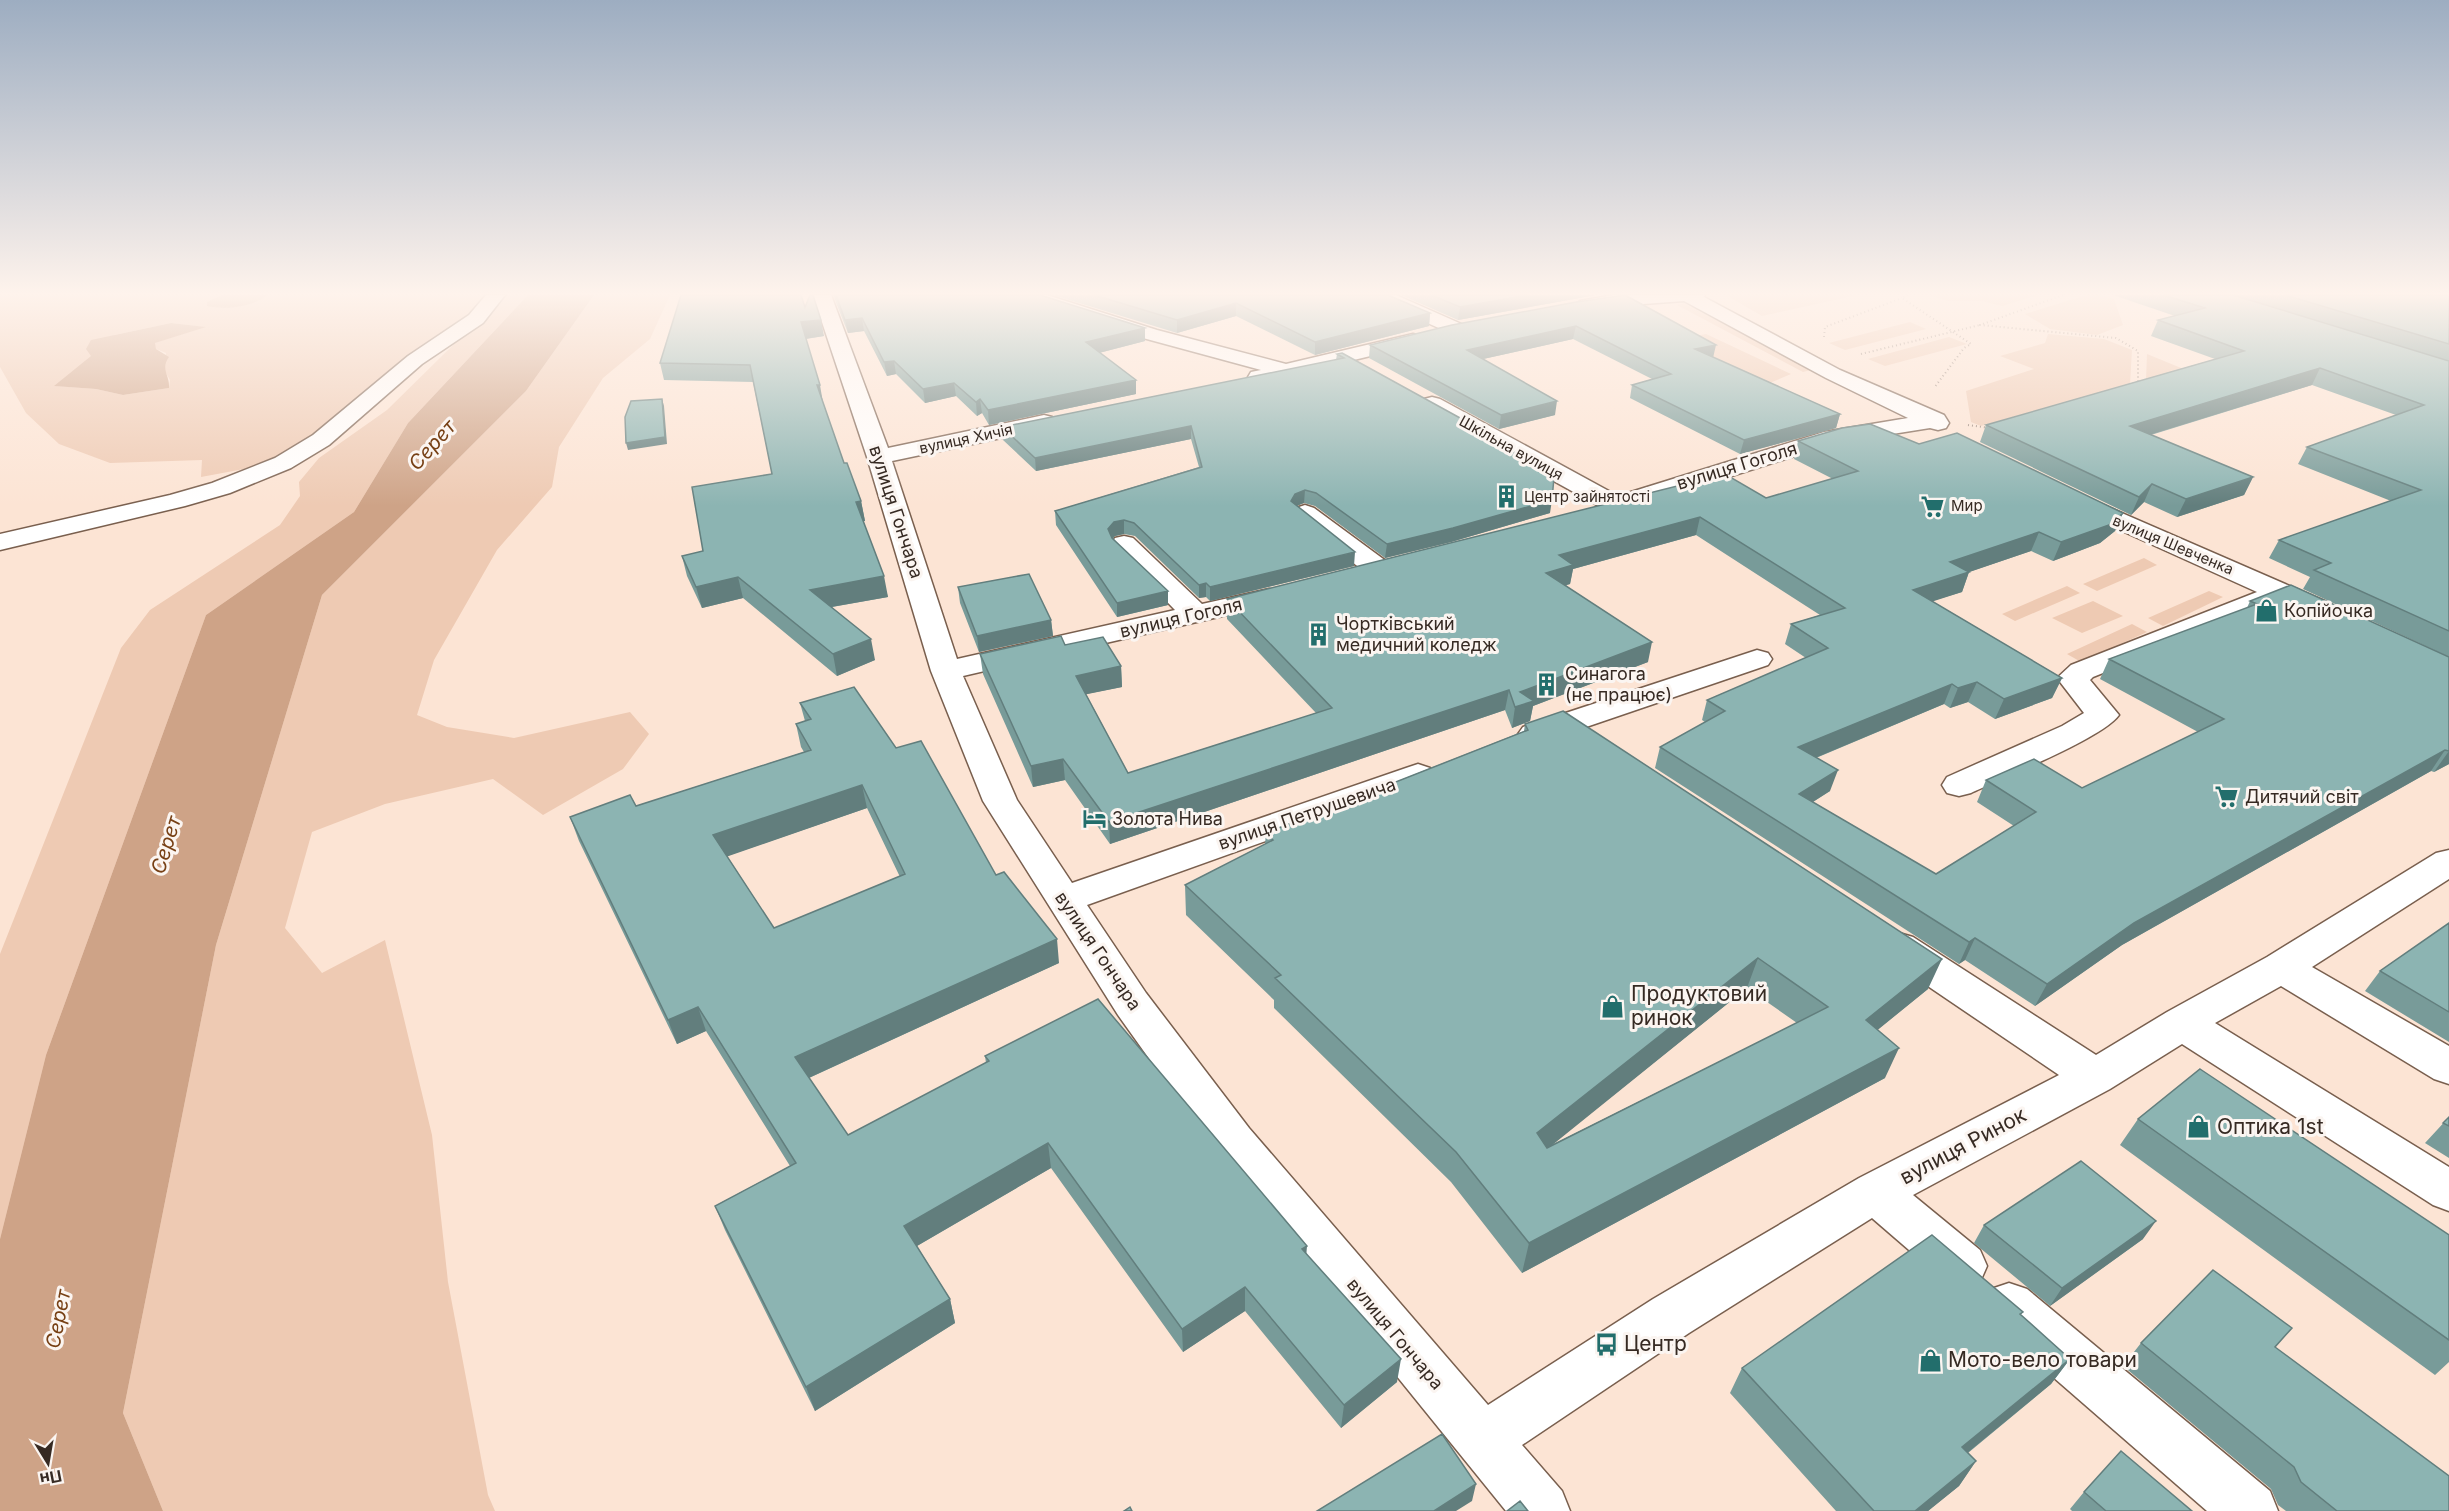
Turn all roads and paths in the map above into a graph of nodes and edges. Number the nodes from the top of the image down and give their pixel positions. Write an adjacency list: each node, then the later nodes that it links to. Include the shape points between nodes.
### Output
1 (409, 366): 23 (street, via 321,440 283,463 176,501)
2 (847, 366): 18 (street, вулиця Гончара)
3 (1271, 366): 9 (street)
4 (1305, 366): 9 (street)
5 (1363, 366): 10 (street)
6 (1819, 366): 15 (street)
7 (1950, 366): 15 (path, via 1934,385)
8 (2138, 366): 12 (path)
9 (1288, 370): 11 (street)
10 (1375, 372)
11 (1242, 380)
12 (2138, 385)
13 (1416, 395): 20 (street, Шкільна вулиця)
14 (1066, 418): 18 (street, вулиця Хичія)
15 (1936, 420): 16 (path); 17 (street); 20 (street, вулиця Гоголя, via 1832,437)
16 (1989, 429)
17 (1956, 442)
18 (879, 457): 31 (street, вулиця Гончара)
19 (2058, 492): 27 (street, вулиця Шевченка)
20 (1615, 506): 22 (street, вулиця Гоголя)
21 (1305, 513): 25 (street, via 1392,567)
22 (1582, 515)
23 (0, 542)
24 (1124, 544): 28 (street)
25 (1346, 578)
26 (1288, 592): 28 (street, вулиця Гоголя)
27 (2281, 592): 29 (street, вулиця Шевченка); 36 (street, via 2082,671 2072,678 2103,716)
28 (1197, 615): 31 (street, вулиця Гоголя)
29 (2338, 618)
30 (1757, 659): 32 (street)
31 (946, 671): 38 (street, вулиця Гончара, via 1000,801)
32 (1561, 724): 33 (street); 34 (street)
33 (1506, 744)
34 (1601, 750)
35 (1450, 763): 38 (street, вулиця Петрушевича)
36 (1959, 785)
37 (2443, 873): 40 (street, вулиця Ринок)
38 (1063, 900): 46 (street, вулиця Гончара, via 1132,1004 1233,1141)
39 (1868, 927): 43 (street)
40 (2281, 967): 41 (street, вулиця Ринок); 42 (street)
41 (2182, 1023): 43 (street, вулиця Ринок); 44 (street)
42 (2449, 1067)
43 (2095, 1077): 45 (street, вулиця Ринок)
44 (2449, 1191)
45 (1875, 1192): 46 (street, вулиця Ринок, via 1671,1316); 48 (street)
46 (1483, 1439): 47 (street, вулиця Гончара)
47 (1542, 1511)
48 (2250, 1511)

